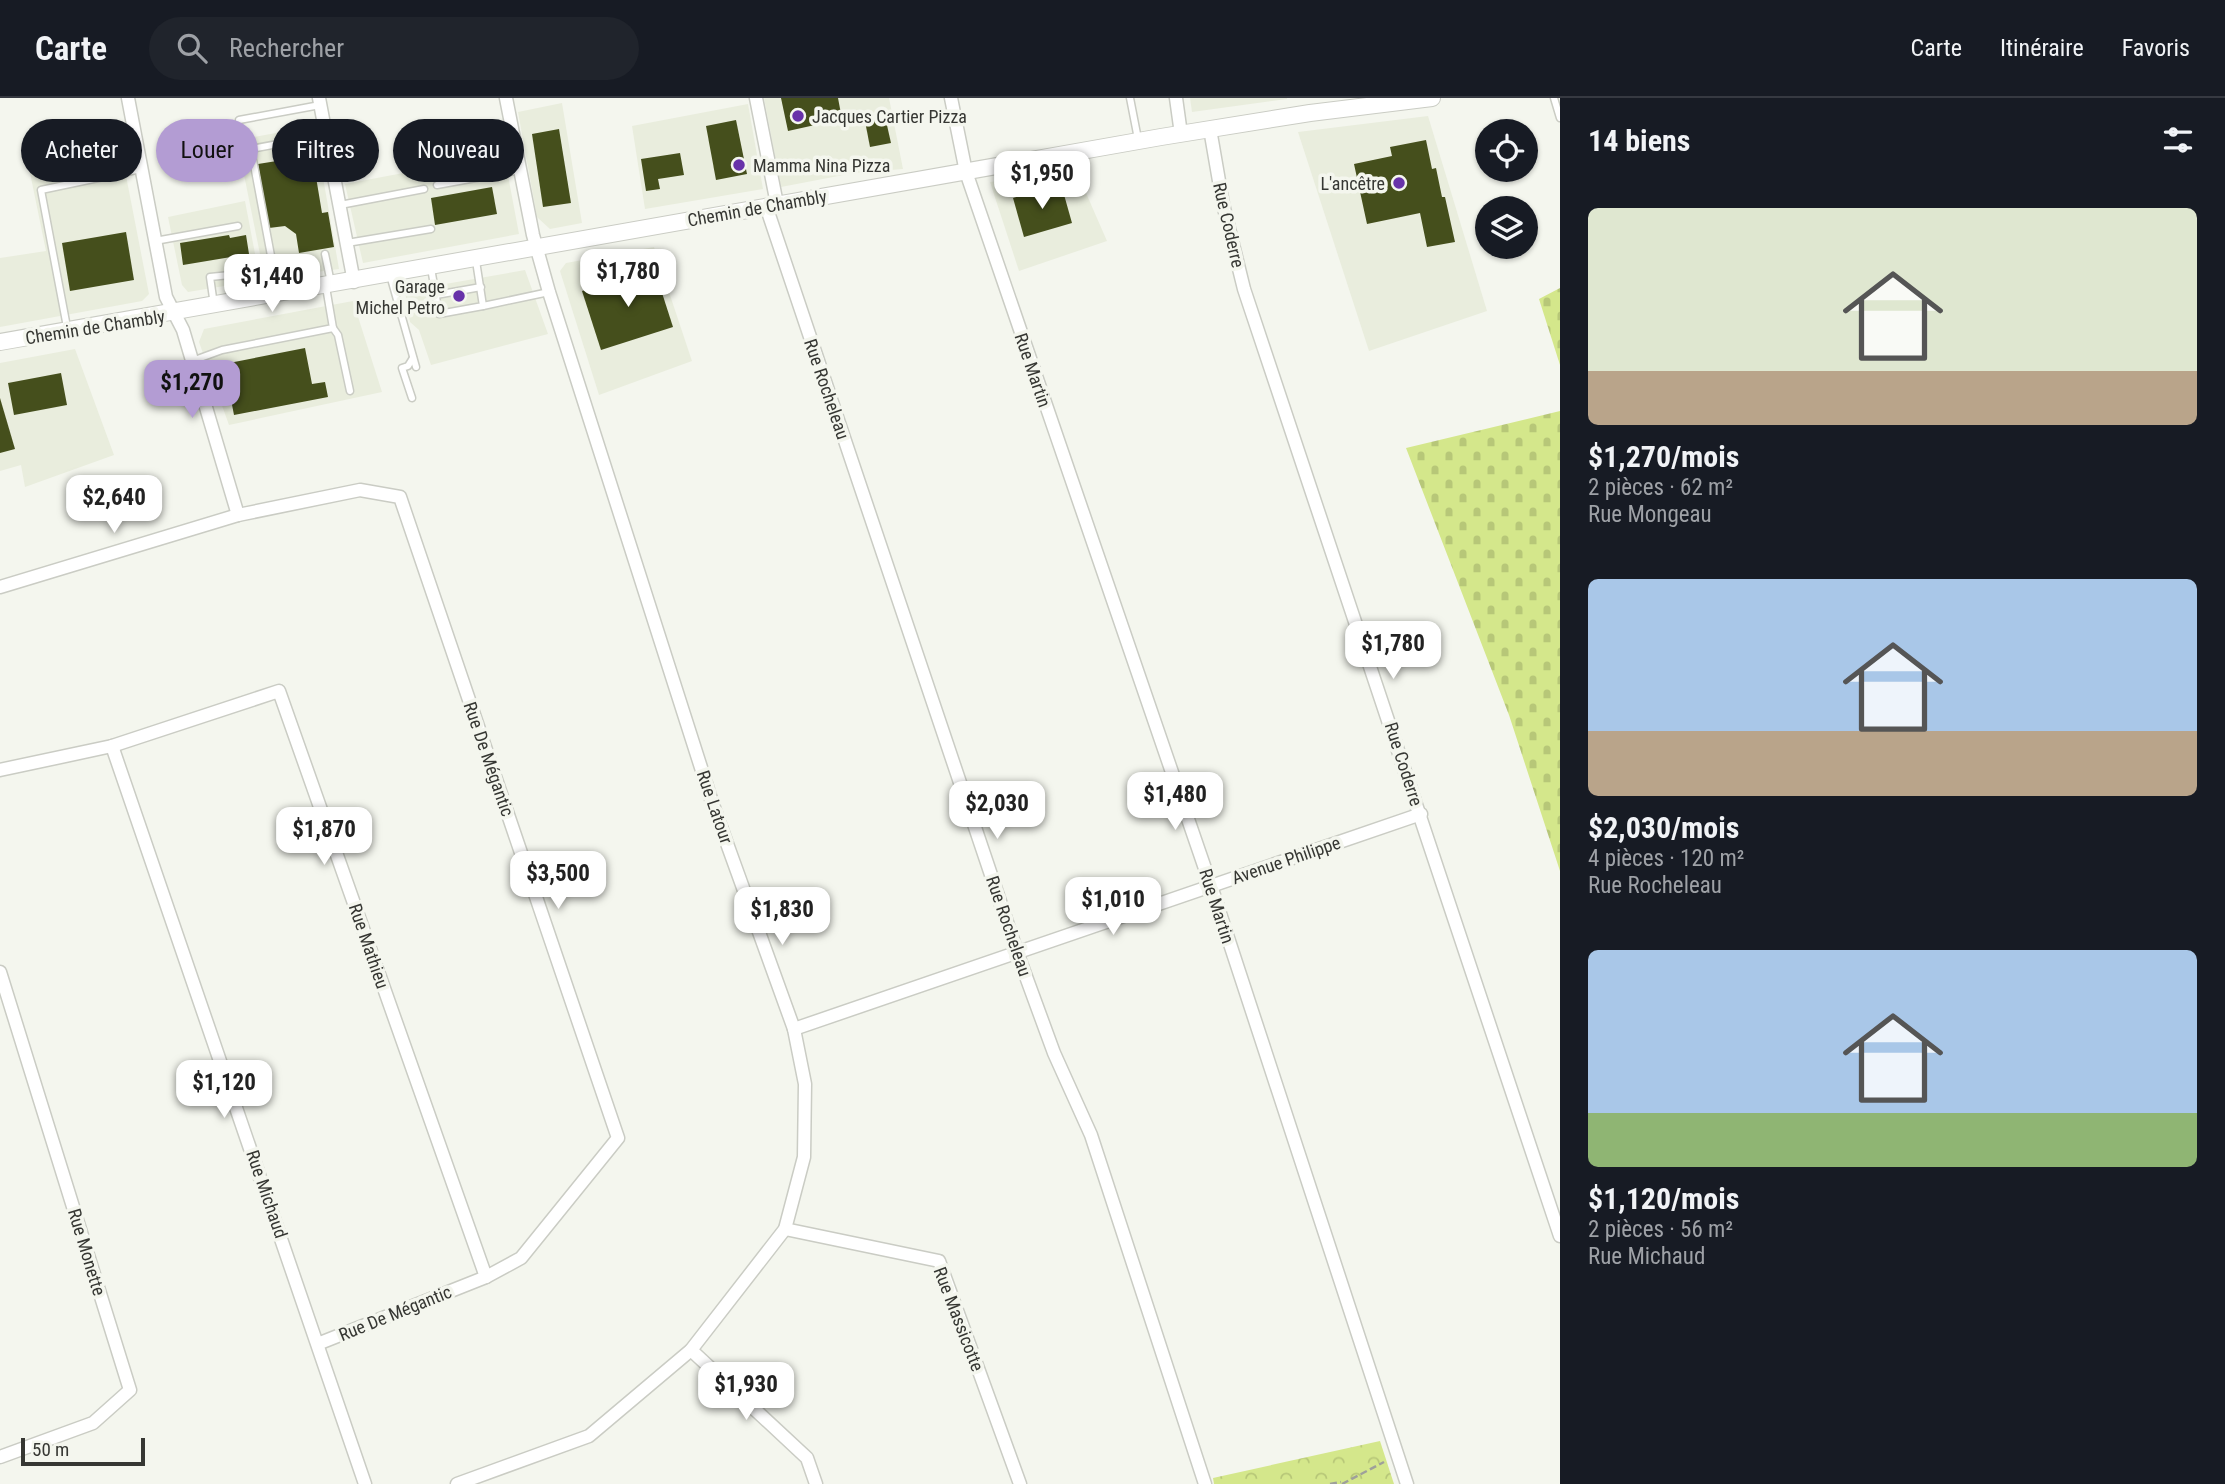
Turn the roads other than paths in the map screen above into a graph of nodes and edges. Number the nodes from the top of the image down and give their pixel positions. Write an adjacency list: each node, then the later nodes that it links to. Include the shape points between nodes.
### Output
1 (128, 98): 11 (street)
2 (506, 98): 13 (street, Rue Latour)
3 (756, 98): 27 (street, Rue Rocheleau)
4 (951, 98): 18 (street, Rue Martin)
5 (1130, 98): 16 (lane)
6 (1176, 98): 15 (street)
7 (1432, 98): 14 (street, Chemin de Chambly)
8 (1554, 98): 10 (lane)
9 (320, 102): 12 (lane)
10 (1560, 118)
11 (132, 119)
12 (244, 119)
13 (510, 119)
14 (1210, 129): 15 (street, Chemin de Chambly); 61 (street, Rue Coderre, via 1244,289)
15 (1181, 134): 16 (street, Chemin de Chambly)
16 (1139, 141): 18 (street, Chemin de Chambly)
17 (272, 145): 43 (lane, via 251,149)
18 (965, 172): 27 (street, Chemin de Chambly); 62 (street, Rue Martin)
19 (142, 174): 30 (street)
20 (79, 182): 50 (lane, via 41,190)
21 (335, 182): 26 (street)
22 (454, 182): 24 (lane)
23 (523, 182): 32 (street, Rue Latour)
24 (437, 185)
25 (424, 189): 26 (lane)
26 (339, 205): 31 (street)
27 (772, 205): 32 (street, Chemin de Chambly); 63 (street, Rue Rocheleau)
28 (238, 226): 30 (lane)
29 (431, 229): 31 (lane)
30 (155, 241): 48 (street)
31 (347, 243): 38 (street)
32 (537, 249): 34 (street, Chemin de Chambly); 42 (street, Rue Latour)
33 (325, 254): 39 (lane)
34 (476, 260): 36 (street, Chemin de Chambly); 40 (lane)
35 (300, 266): 41 (lane)
36 (432, 268): 37 (street, Chemin de Chambly); 44 (lane)
37 (390, 275): 38 (street, Chemin de Chambly); 52 (lane)
38 (354, 282): 39 (street, Chemin de Chambly)
39 (328, 286): 41 (street, Chemin de Chambly); 49 (lane)
40 (481, 287): 44 (lane); 47 (lane)
41 (304, 290): 43 (street, Chemin de Chambly)
42 (549, 292): 47 (lane); 65 (street, Rue Latour, via 712,802)
43 (278, 295): 45 (street, Chemin de Chambly)
44 (436, 295): 47 (lane, via 439,314)
45 (254, 299): 46 (street, Chemin de Chambly); 46 (lane, via 250,284 240,274 210,277)
46 (215, 306): 48 (street, Chemin de Chambly)
47 (483, 306)
48 (174, 314): 50 (street, Chemin de Chambly); 53 (street)
49 (333, 328): 53 (lane, via 222,350); 55 (lane)
50 (68, 333): 51 (street, Chemin de Chambly)
51 (0, 342)
52 (413, 358): 54 (lane); 56 (lane, via 402,368)
53 (192, 361): 57 (street)
54 (416, 368)
55 (350, 391)
56 (412, 398)
57 (238, 515): 58 (street, Rue De Mégantic); 68 (street, Rue De Mégantic, via 360,490 400,497 618,1138 520,1258)
58 (0, 587)
59 (112, 746): 60 (street, Rue Mathieu); 68 (street, Rue Mathieu, via 279,691); 69 (street, Rue Michaud)
60 (0, 770)
61 (1421, 814): 62 (street, Avenue Philippe); 67 (street, Rue Coderre)
62 (1211, 886): 63 (street, Avenue Philippe); 77 (street, Rue Martin)
63 (1017, 952): 65 (street, Avenue Philippe); 76 (street, Rue Rocheleau, via 1054,1053 1091,1135)
64 (0, 972): 71 (street, Rue Monette, via 130,1390 93,1423)
65 (794, 1029): 66 (street, Rue Latour, via 805,1084 804,1157)
66 (785, 1229): 70 (street, Rue Latour); 75 (street, Rue Massicotte, via 939,1261)
67 (1560, 1236)
68 (486, 1277): 69 (street, Rue De Mégantic)
69 (320, 1343): 72 (street, Rue Michaud)
70 (691, 1350): 73 (street, Rue Latour, via 589,1436); 74 (street, via 807,1458)
71 (0, 1457)
72 (365, 1484)
73 (457, 1484)
74 (816, 1484)
75 (1020, 1484)
76 (1205, 1484)
77 (1407, 1484)

